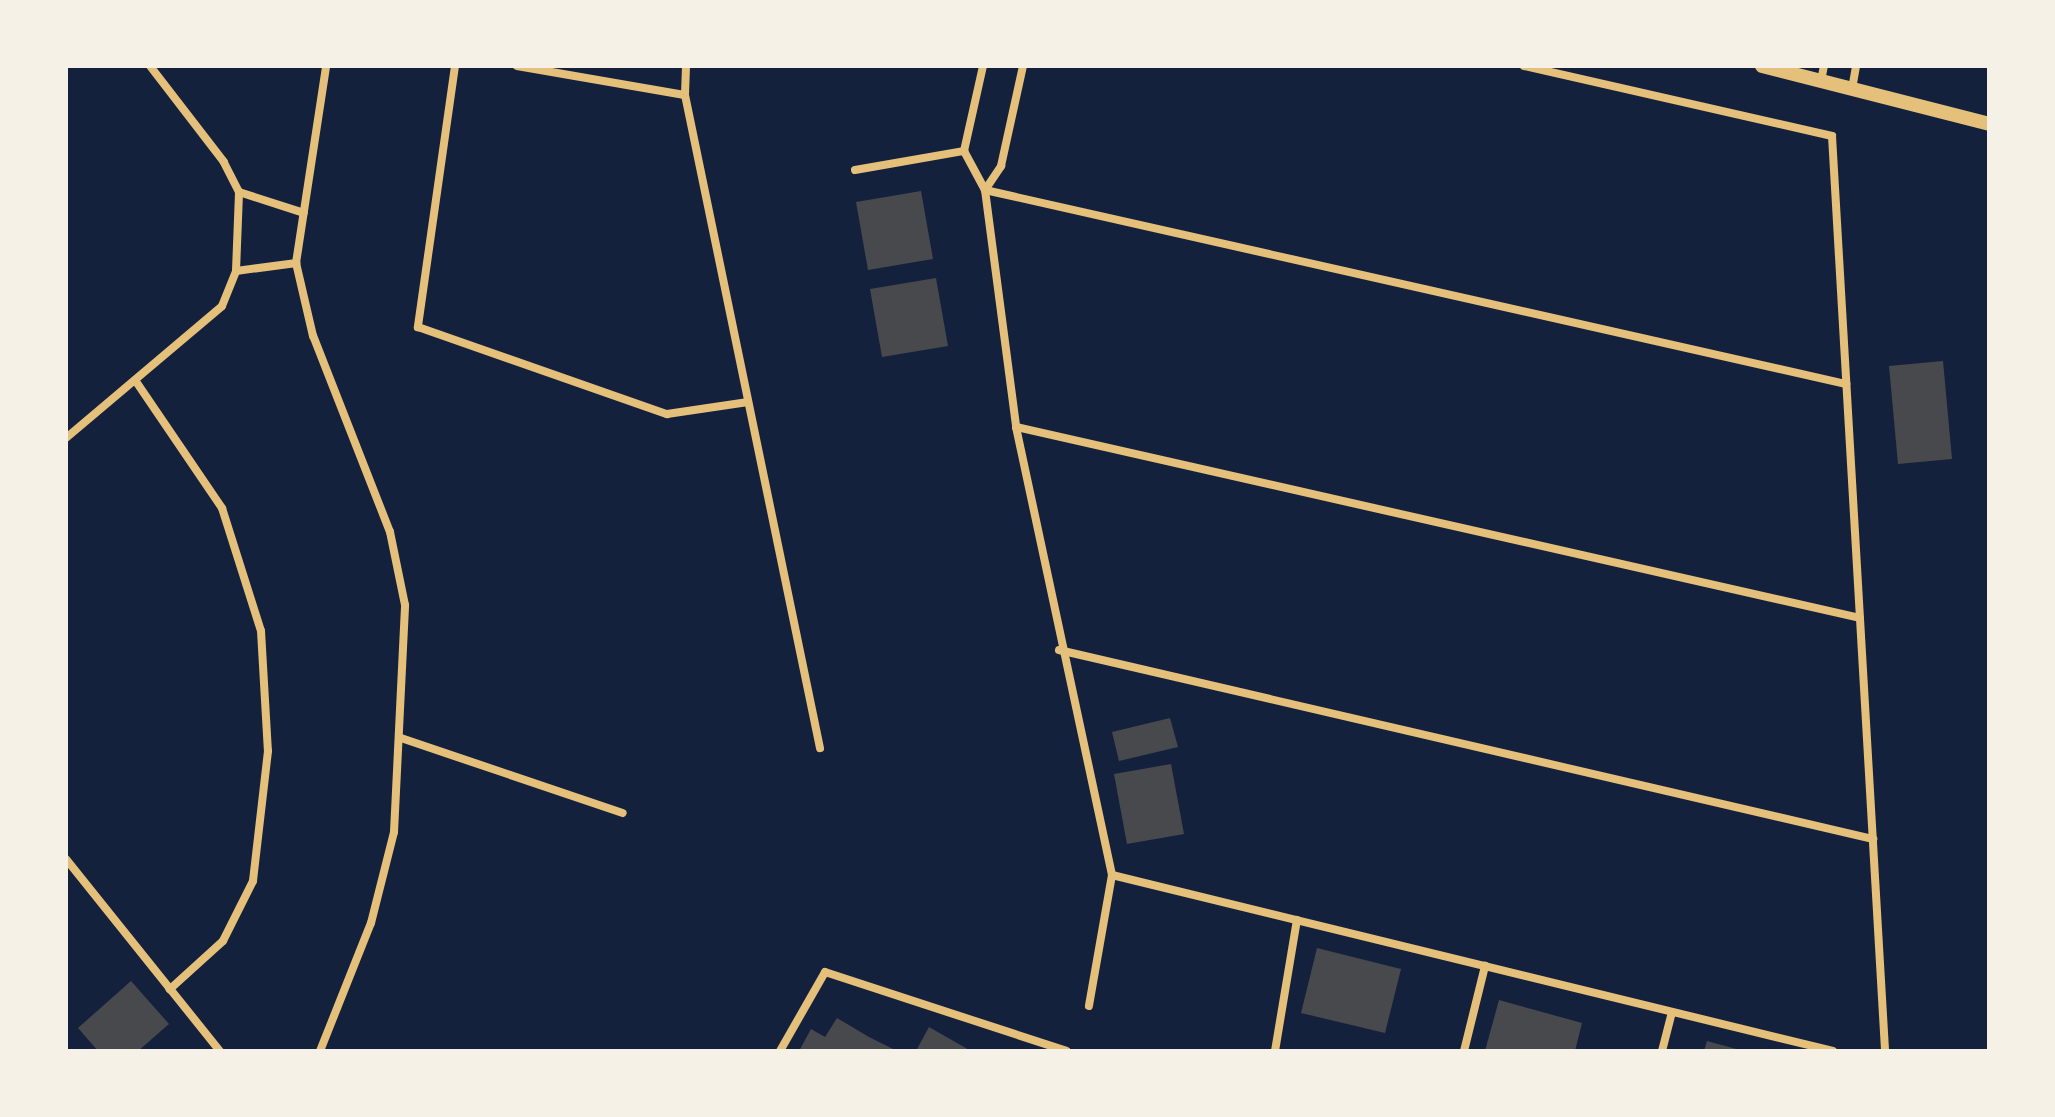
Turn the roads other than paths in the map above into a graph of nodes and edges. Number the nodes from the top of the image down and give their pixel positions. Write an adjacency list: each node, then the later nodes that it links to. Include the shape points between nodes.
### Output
1 (150, 66): 18 (street)
2 (326, 66): 19 (street)
3 (455, 66): 24 (street, via 418,327 667,414)
4 (517, 66): 13 (street)
5 (686, 66): 13 (street)
6 (983, 66): 15 (street)
7 (1023, 66): 17 (street, via 1001,166)
8 (1524, 66): 23 (street, via 1832,136)
9 (1762, 66): 11 (street)
10 (1856, 66): 12 (street)
11 (1822, 73): 12 (street)
12 (1852, 89): 14 (street)
13 (685, 95): 24 (street)
14 (1989, 124)
15 (964, 151): 16 (street); 17 (street)
16 (855, 170)
17 (985, 190): 23 (street); 25 (street)
18 (239, 192): 19 (street); 21 (street)
19 (304, 213): 20 (street)
20 (296, 263): 21 (street); 29 (street, via 302,294 390,532 405,605)
21 (236, 271): 22 (street, via 222,306)
22 (135, 380): 26 (street); 37 (street, via 222,508 261,631 264,676 268,751 253,881 223,941)
23 (1846, 384): 27 (street)
24 (748, 402): 30 (street)
25 (1016, 427): 27 (street); 28 (street)
26 (66, 438)
27 (1860, 618): 32 (street)
28 (1059, 650): 32 (street); 34 (street)
29 (401, 738): 31 (street); 42 (street, via 394,832 375,908)
30 (820, 748)
31 (623, 813)
32 (1873, 839): 50 (street)
33 (66, 859): 37 (street)
34 (1112, 875): 35 (street); 38 (street)
35 (1297, 920): 36 (street); 46 (street)
36 (1485, 966): 39 (street); 47 (street)
37 (170, 989): 41 (street)
38 (1089, 1006)
39 (1672, 1012): 48 (street); 49 (street)
40 (1038, 1040): 43 (street, via 825,972); 44 (street); 45 (street)
41 (220, 1051)
42 (320, 1051)
43 (780, 1051)
44 (1032, 1051)
45 (1066, 1051)
46 (1275, 1051)
47 (1464, 1051)
48 (1662, 1051)
49 (1833, 1051)
50 (1885, 1051)

